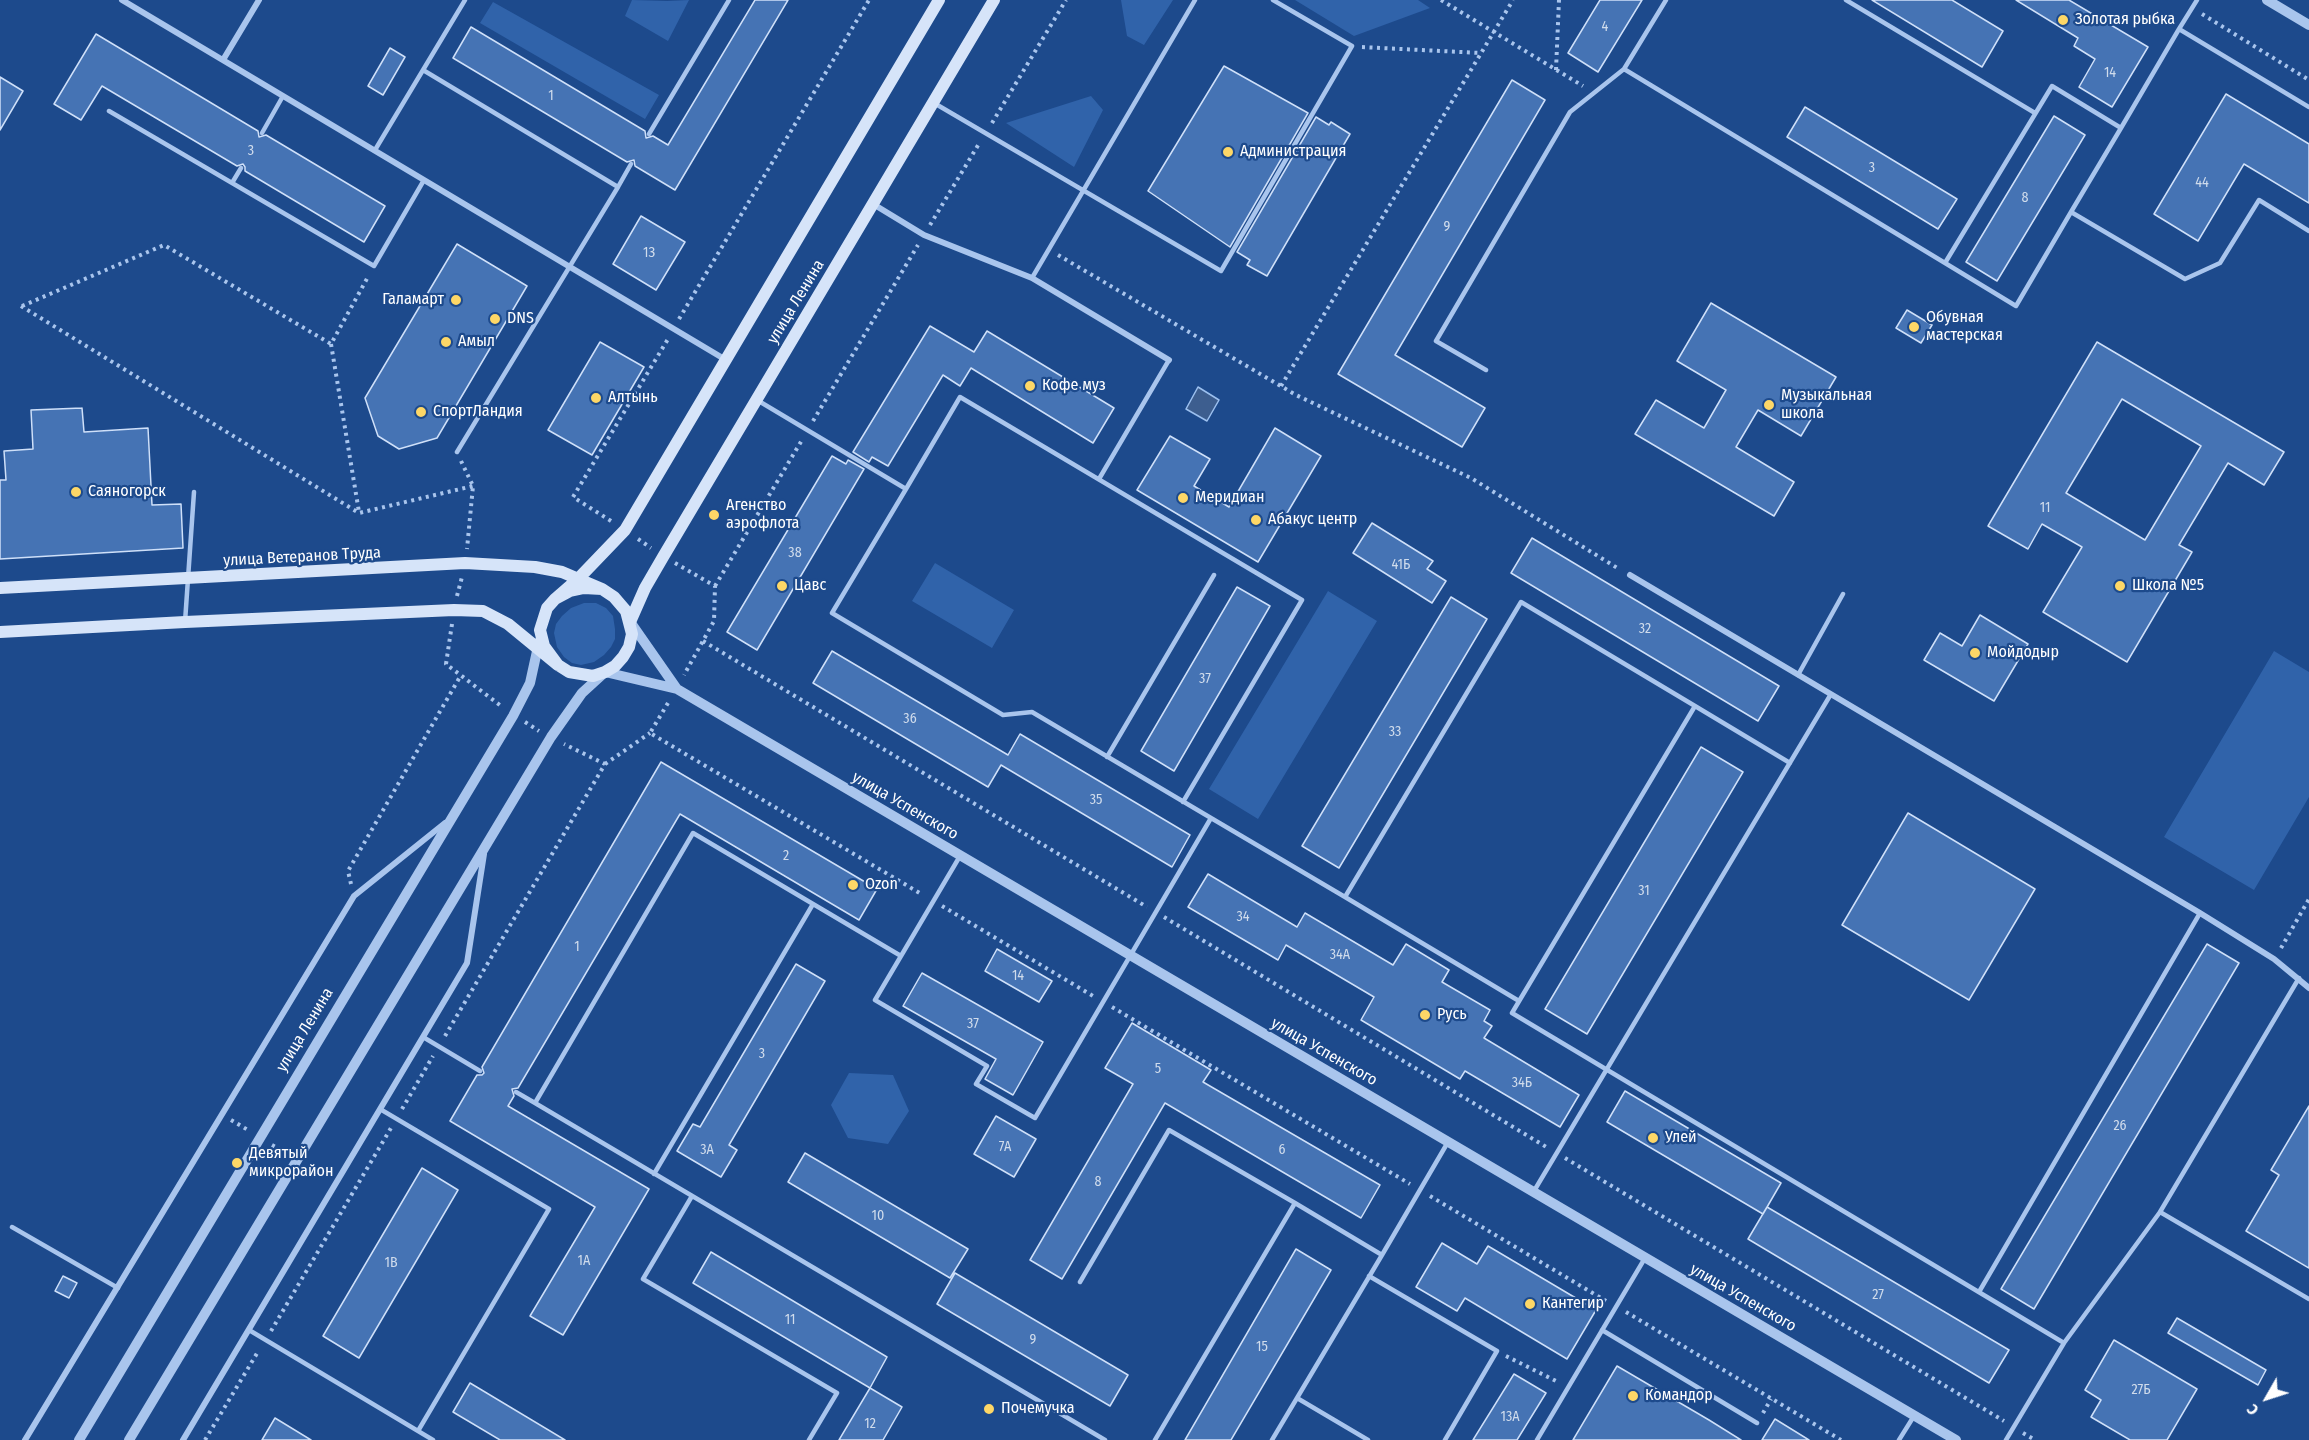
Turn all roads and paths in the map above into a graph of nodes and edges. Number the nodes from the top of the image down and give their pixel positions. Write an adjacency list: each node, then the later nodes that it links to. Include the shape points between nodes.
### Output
1 (122, 0): 23 (street)
2 (259, 0): 23 (street)
3 (465, 0): 26 (lane)
4 (729, 0): 37 (lane)
5 (939, 0): 55 (main road, улица Ленина)
6 (994, 0): 30 (main road, улица Ленина)
7 (1066, 0): 36 (path)
8 (1194, 0): 44 (lane)
9 (1273, 0): 21 (lane)
10 (1441, 0): 20 (path)
11 (1513, 0): 20 (path)
12 (1559, 0): 24 (path)
13 (1666, 0): 25 (lane)
14 (1846, 0): 33 (lane)
15 (2196, 0): 17 (lane)
16 (2268, 0): 18 (street)
17 (2192, 8): 19 (lane); 27 (path)
18 (2309, 25)
19 (2180, 29): 31 (lane); 34 (lane)
20 (1494, 32): 22 (path); 24 (path)
21 (1352, 46): 22 (path); 44 (lane, via 1221,271)
22 (1481, 53): 58 (path)
23 (223, 60): 29 (street)
24 (1556, 69): 28 (path)
25 (1624, 69): 28 (lane); 50 (lane)
26 (423, 70): 38 (lane); 43 (lane)
27 (2309, 80)
28 (1594, 93): 57 (lane, via 1570,112 1436,341)
29 (283, 96): 35 (lane); 38 (street)
30 (933, 102): 36 (lane); 45 (main road, улица Ленина)
31 (2309, 107)
32 (110, 111): 42 (lane)
33 (2035, 113): 34 (lane, via 2052,86); 50 (lane)
34 (2121, 128): 46 (lane)
35 (262, 132)
36 (986, 133): 44 (lane); 48 (path)
37 (649, 134)
38 (375, 150): 41 (street)
39 (631, 164): 43 (lane)
40 (240, 168): 42 (lane)
41 (424, 180): 51 (lane); 52 (street)
42 (232, 183): 51 (lane)
43 (618, 187): 52 (lane)
44 (1084, 190): 49 (lane)
45 (873, 204): 48 (street); 59 (main road, улица Ленина)
46 (2071, 212): 47 (lane, via 2185,279 2220,263 2259,200); 50 (lane, via 2016,306)
47 (2309, 231)
48 (924, 235): 53 (street); 60 (path)
49 (1049, 249): 53 (lane); 58 (path)
50 (1945, 263)
51 (374, 266): 54 (path)
52 (570, 267): 55 (street); 61 (lane)
53 (1032, 278): 56 (street)
54 (331, 344): 66 (path); 66 (path, via 164,245 21,306)
55 (726, 360): 69 (main road, улица Ленина, via 625,530)
56 (1169, 360): 62 (lane)
57 (1486, 370)
58 (1281, 386): 68 (path, via 1471,478)
59 (757, 400): 60 (lane); 77 (main road, улица Ленина, via 645,588)
60 (808, 430): 64 (lane); 71 (path)
61 (457, 452)
62 (1099, 479): 64 (lane, via 960,397); 95 (lane, via 1302,600)
63 (473, 486): 66 (path)
64 (906, 489): 92 (lane, via 832,613 1003,715 1032,712)
65 (194, 492): 70 (lane)
66 (359, 513)
67 (1214, 575): 92 (lane)
68 (1630, 575): 85 (street)
69 (578, 579): 70 (main road, улица Ветеранов Труда, via 535,567 465,563); 73 (main road, улица Ветеранов Труда); 75 (main road, улица Ленина)
70 (189, 580): 72 (main road, улица Ветеранов Труда); 76 (lane)
71 (715, 586)
72 (0, 588)
73 (602, 589): 75 (main road, via 584,588); 77 (main road, via 626,611)
74 (1844, 594): 85 (lane)
75 (555, 599): 78 (main road, via 547,608)
76 (185, 622): 79 (main road); 81 (main road, via 483,611)
77 (630, 622): 83 (main road, via 629,646 615,666); 86 (street)
78 (540, 630): 81 (street, улица Ленина); 82 (main road, via 544,646)
79 (0, 632)
80 (703, 641): 105 (path)
81 (539, 649): 82 (main road); 97 (street, улица Ленина, via 530,683)
82 (558, 665): 83 (main road, via 580,675)
83 (605, 672): 86 (street); 91 (street, via 582,693)
84 (461, 675): 100 (path, via 348,871)
85 (1798, 675): 87 (street)
86 (677, 689): 99 (street, улица Успенского)
87 (1831, 694): 93 (lane); 106 (street)
88 (1695, 706): 93 (lane); 101 (lane, via 1521,602); 112 (lane)
89 (656, 723): 90 (path)
90 (650, 733): 94 (path); 103 (path)
91 (551, 737): 94 (path); 98 (street)
92 (1107, 757): 95 (lane)
93 (1790, 763): 116 (lane)
94 (605, 764): 115 (path)
95 (1183, 802): 96 (lane)
96 (1211, 818): 101 (lane); 105 (lane)
97 (451, 819): 100 (street); 123 (street, улица Ленина)
98 (485, 848): 114 (street, via 467,963); 126 (street)
99 (960, 856): 103 (lane); 108 (street, улица Успенского)
100 (354, 896): 121 (street)
101 (1345, 897): 112 (lane)
102 (2309, 899): 109 (path)
103 (933, 901): 107 (lane); 113 (path)
104 (813, 904): 107 (lane); 119 (lane, via 693,833); 127 (lane)
105 (1156, 913): 108 (lane); 125 (path)
106 (2200, 913): 109 (street); 140 (lane)
107 (901, 956): 113 (lane, via 875,1000 987,1066 976,1084 1035,1118)
108 (1130, 956): 113 (lane); 124 (street, улица Успенского)
109 (2274, 959): 110 (street)
110 (2299, 978): 111 (street); 133 (lane)
111 (2309, 988)
112 (1519, 1001): 116 (lane, via 1512,1012)
113 (1103, 1002): 129 (path)
114 (423, 1037): 115 (lane); 120 (street)
115 (439, 1046): 117 (lane); 122 (path)
116 (1607, 1069): 125 (lane); 140 (lane)
117 (480, 1071)
118 (516, 1092): 119 (lane)
119 (535, 1103): 127 (lane)
120 (380, 1109): 122 (lane); 128 (street)
121 (222, 1115): 123 (path); 139 (street)
122 (396, 1118): 145 (path); 153 (lane, via 549,1209)
123 (261, 1137): 126 (path); 155 (street, улица Ленина)
124 (1448, 1142): 129 (lane); 130 (street, улица Успенского)
125 (1557, 1153): 130 (lane); 152 (path)
126 (297, 1160): 128 (path); 156 (street)
127 (654, 1174): 131 (lane)
128 (336, 1183): 143 (street)
129 (1420, 1190): 135 (lane); 142 (path)
130 (1533, 1192): 136 (street, улица Успенского)
131 (692, 1196): 160 (lane, via 643,1279 837,1394); 161 (lane)
132 (1295, 1203): 135 (lane); 138 (lane, via 1169,1130); 162 (lane)
133 (2160, 1212): 141 (lane); 146 (lane)
134 (12, 1227): 139 (lane)
135 (1382, 1255): 137 (lane)
136 (1645, 1258): 142 (lane); 150 (street, улица Успенского)
137 (1369, 1276): 147 (lane); 149 (lane)
138 (1080, 1282)
139 (118, 1288): 154 (street)
140 (1979, 1292): 146 (lane)
141 (2309, 1299)
142 (1616, 1307): 144 (lane); 167 (path)
143 (249, 1330): 145 (lane); 157 (street)
144 (1602, 1330): 148 (lane); 151 (lane)
145 (266, 1340): 153 (lane); 158 (path)
146 (2064, 1343): 152 (lane)
147 (1497, 1351): 148 (path); 165 (lane)
148 (1568, 1387): 166 (lane)
149 (1297, 1398): 163 (lane); 164 (lane)
150 (1914, 1416): 168 (lane); 169 (street, улица Успенского)
151 (1757, 1423)
152 (2014, 1427): 170 (lane); 171 (path)
153 (418, 1431): 159 (lane)
154 (25, 1440)
155 (79, 1440)
156 (129, 1440)
157 (183, 1440)
158 (205, 1440)
159 (433, 1440)
160 (809, 1440)
161 (1105, 1440)
162 (1155, 1440)
163 (1272, 1440)
164 (1368, 1440)
165 (1445, 1440)
166 (1537, 1440)
167 (1841, 1440)
168 (1899, 1440)
169 (1956, 1440)
170 (2006, 1440)
171 (2035, 1440)

